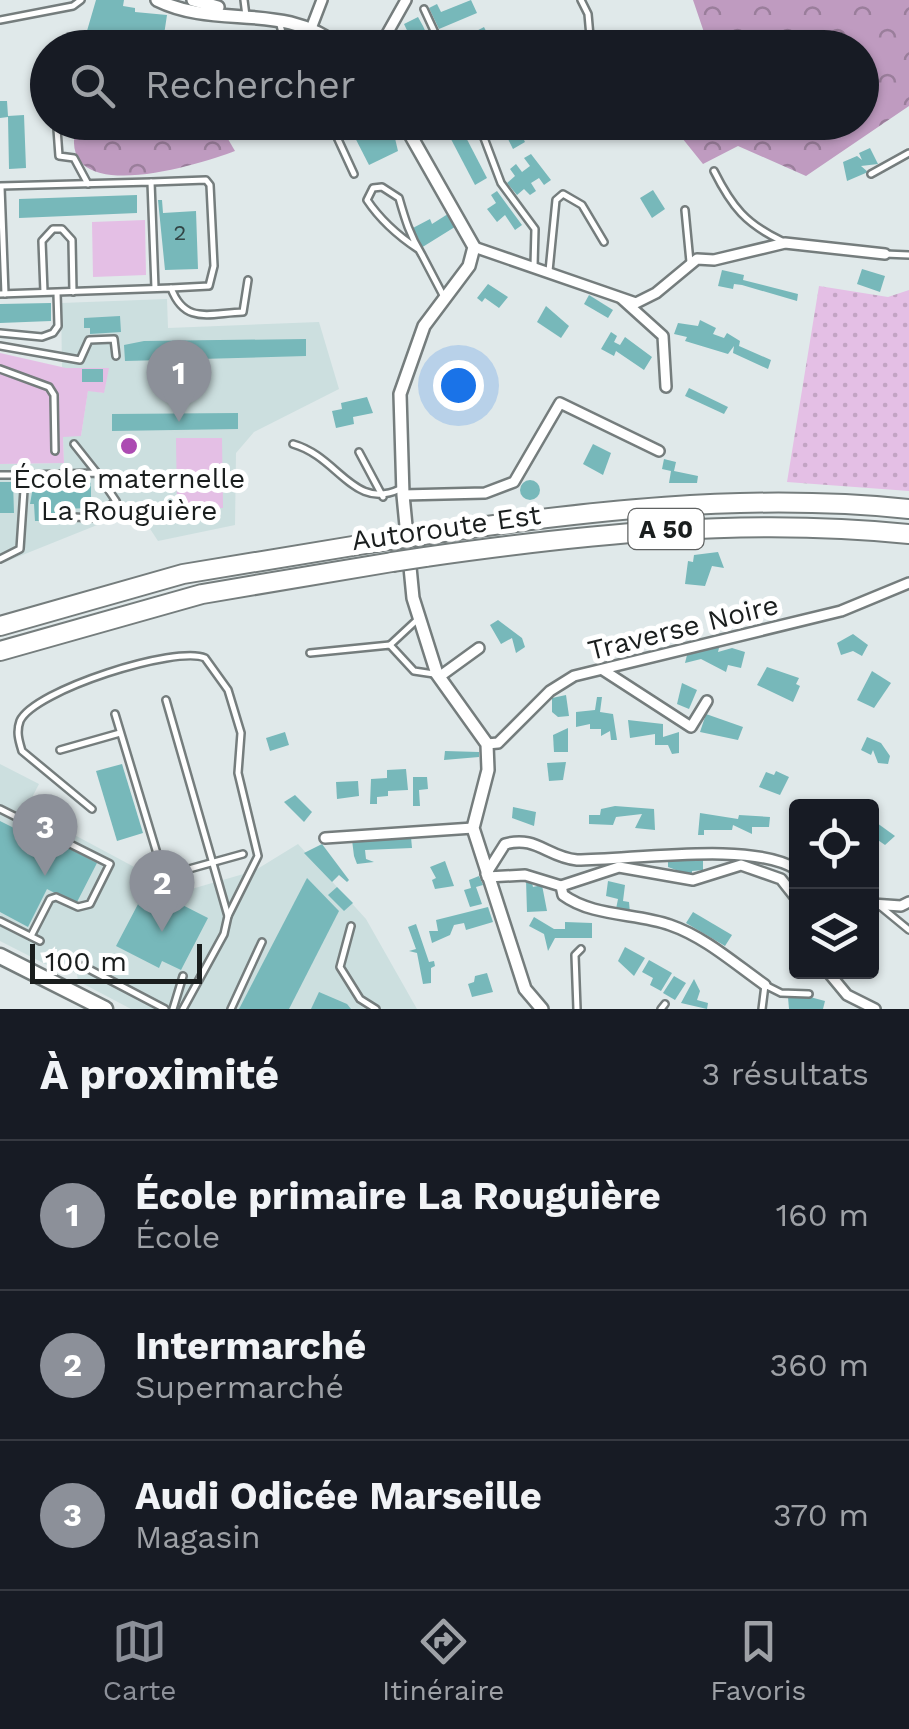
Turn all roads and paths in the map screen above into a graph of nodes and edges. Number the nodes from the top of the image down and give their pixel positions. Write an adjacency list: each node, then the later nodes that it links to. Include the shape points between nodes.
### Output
1 (80, 0): 11 (lane)
2 (157, 0): 10 (street)
3 (193, 0): 8 (street)
4 (244, 0): 10 (lane)
5 (322, 0): 13 (street)
6 (582, 0): 18 (lane)
7 (403, 1): 16 (street)
8 (211, 3): 10 (street)
9 (424, 9): 17 (lane)
10 (246, 16): 12 (street)
11 (0, 20)
12 (279, 20): 13 (street); 14 (lane)
13 (312, 26): 15 (street)
14 (282, 30)
15 (317, 30)
16 (388, 30)
17 (434, 30)
18 (589, 30)
19 (58, 140): 28 (lane, via 59,156 74,158)
20 (338, 140): 25 (lane)
21 (412, 140): 33 (street)
22 (485, 140): 38 (lane, via 501,183 535,229)
23 (909, 153): 26 (lane)
24 (714, 171): 32 (lane, via 732,208 750,226)
25 (354, 174)
26 (871, 174)
27 (150, 182): 28 (lane); 41 (lane); 42 (lane, via 210,185 209,286)
28 (88, 184): 29 (lane)
29 (0, 186): 46 (lane)
30 (685, 210): 37 (lane)
31 (604, 242): 39 (lane, via 582,205 563,194 556,200)
32 (785, 243): 35 (street); 37 (street)
33 (474, 247): 38 (street); 47 (street, via 469,266)
34 (418, 249): 34 (lane, via 399,198 373,188 371,206); 47 (lane)
35 (885, 254): 36 (lane)
36 (909, 256)
37 (690, 262): 48 (street, via 642,302)
38 (533, 269): 39 (street)
39 (547, 274): 48 (street)
40 (248, 280): 42 (lane, via 243,312 188,314)
41 (155, 288): 42 (lane); 45 (lane)
42 (171, 288)
43 (44, 292): 44 (lane); 45 (lane, via 42,241 52,229 62,229 72,240); 46 (lane)
44 (56, 292): 45 (lane); 49 (lane, via 54,334)
45 (73, 292)
46 (2, 294)
47 (444, 297): 62 (street, via 424,326 400,394)
48 (620, 298): 53 (street, via 663,336)
49 (0, 333)
50 (0, 346): 51 (lane, via 80,360 90,340 114,339)
51 (116, 356)
52 (0, 368): 56 (lane, via 49,387)
53 (666, 387)
54 (74, 444): 60 (lane)
55 (293, 444): 63 (lane, via 326,458 361,494)
56 (55, 451)
57 (658, 451): 62 (street, via 560,403 514,482 486,492)
58 (359, 452): 63 (lane)
59 (24, 474): 60 (lane); 61 (lane); 67 (lane, via 20,549)
60 (97, 474): 65 (lane, via 116,501 95,518)
61 (0, 475)
62 (403, 491): 63 (lane); 69 (street)
63 (383, 497)
64 (909, 510): 70 (highway, Autoroute Est / A 50, bridge, via 797,502 562,514 182,574)
65 (72, 517)
66 (909, 534): 73 (highway, Autoroute Est / A 50, bridge, via 685,528 566,537 202,594)
67 (0, 559)
68 (909, 582): 75 (street, Traverse Noire, via 841,611)
69 (419, 618): 71 (lane); 76 (street)
70 (0, 626)
71 (390, 645): 74 (lane); 76 (lane, via 414,671)
72 (479, 648): 76 (street)
73 (0, 652)
74 (310, 653)
75 (603, 670): 78 (street, via 691,727); 81 (street, Traverse Noire, via 562,682 498,743)
76 (438, 675): 81 (street)
77 (166, 700): 88 (lane)
78 (707, 701)
79 (114, 714): 80 (lane)
80 (120, 733): 82 (lane); 88 (lane, via 162,870 172,874)
81 (487, 744): 85 (street, via 488,770)
82 (60, 750)
83 (0, 808): 100 (lane, via 110,864 90,904 50,899)
84 (92, 808): 96 (lane, via 22,751 21,719 39,701 85,680 179,652 205,658 228,690 241,733 238,773 258,856)
85 (472, 828): 86 (street); 90 (street)
86 (325, 838)
87 (243, 854): 88 (lane)
88 (213, 862): 96 (lane)
89 (789, 864): 90 (street, via 703,854 561,859 528,840 505,844)
90 (487, 876): 91 (street, via 525,875); 115 (street, via 525,990)
91 (561, 886): 92 (street, via 618,867 693,880 742,865); 108 (street, via 577,903 685,931)
92 (789, 890)
93 (909, 902): 94 (street)
94 (879, 905)
95 (879, 908): 99 (lane)
96 (228, 916): 112 (lane)
97 (0, 921): 100 (lane)
98 (351, 926): 114 (lane, via 340,967)
99 (909, 930)
100 (30, 936): 101 (lane)
101 (40, 941)
102 (262, 942): 113 (lane)
103 (581, 949): 116 (lane)
104 (0, 956): 110 (main road)
105 (83, 966): 111 (lane)
106 (182, 976): 111 (lane)
107 (834, 979): 118 (street, via 847,995)
108 (765, 985): 109 (lane); 117 (lane)
109 (808, 994)
110 (105, 1009)
111 (169, 1009)
112 (183, 1009)
113 (231, 1009)
114 (376, 1009)
115 (542, 1009)
116 (577, 1009)
117 (762, 1009)
118 (875, 1009)

